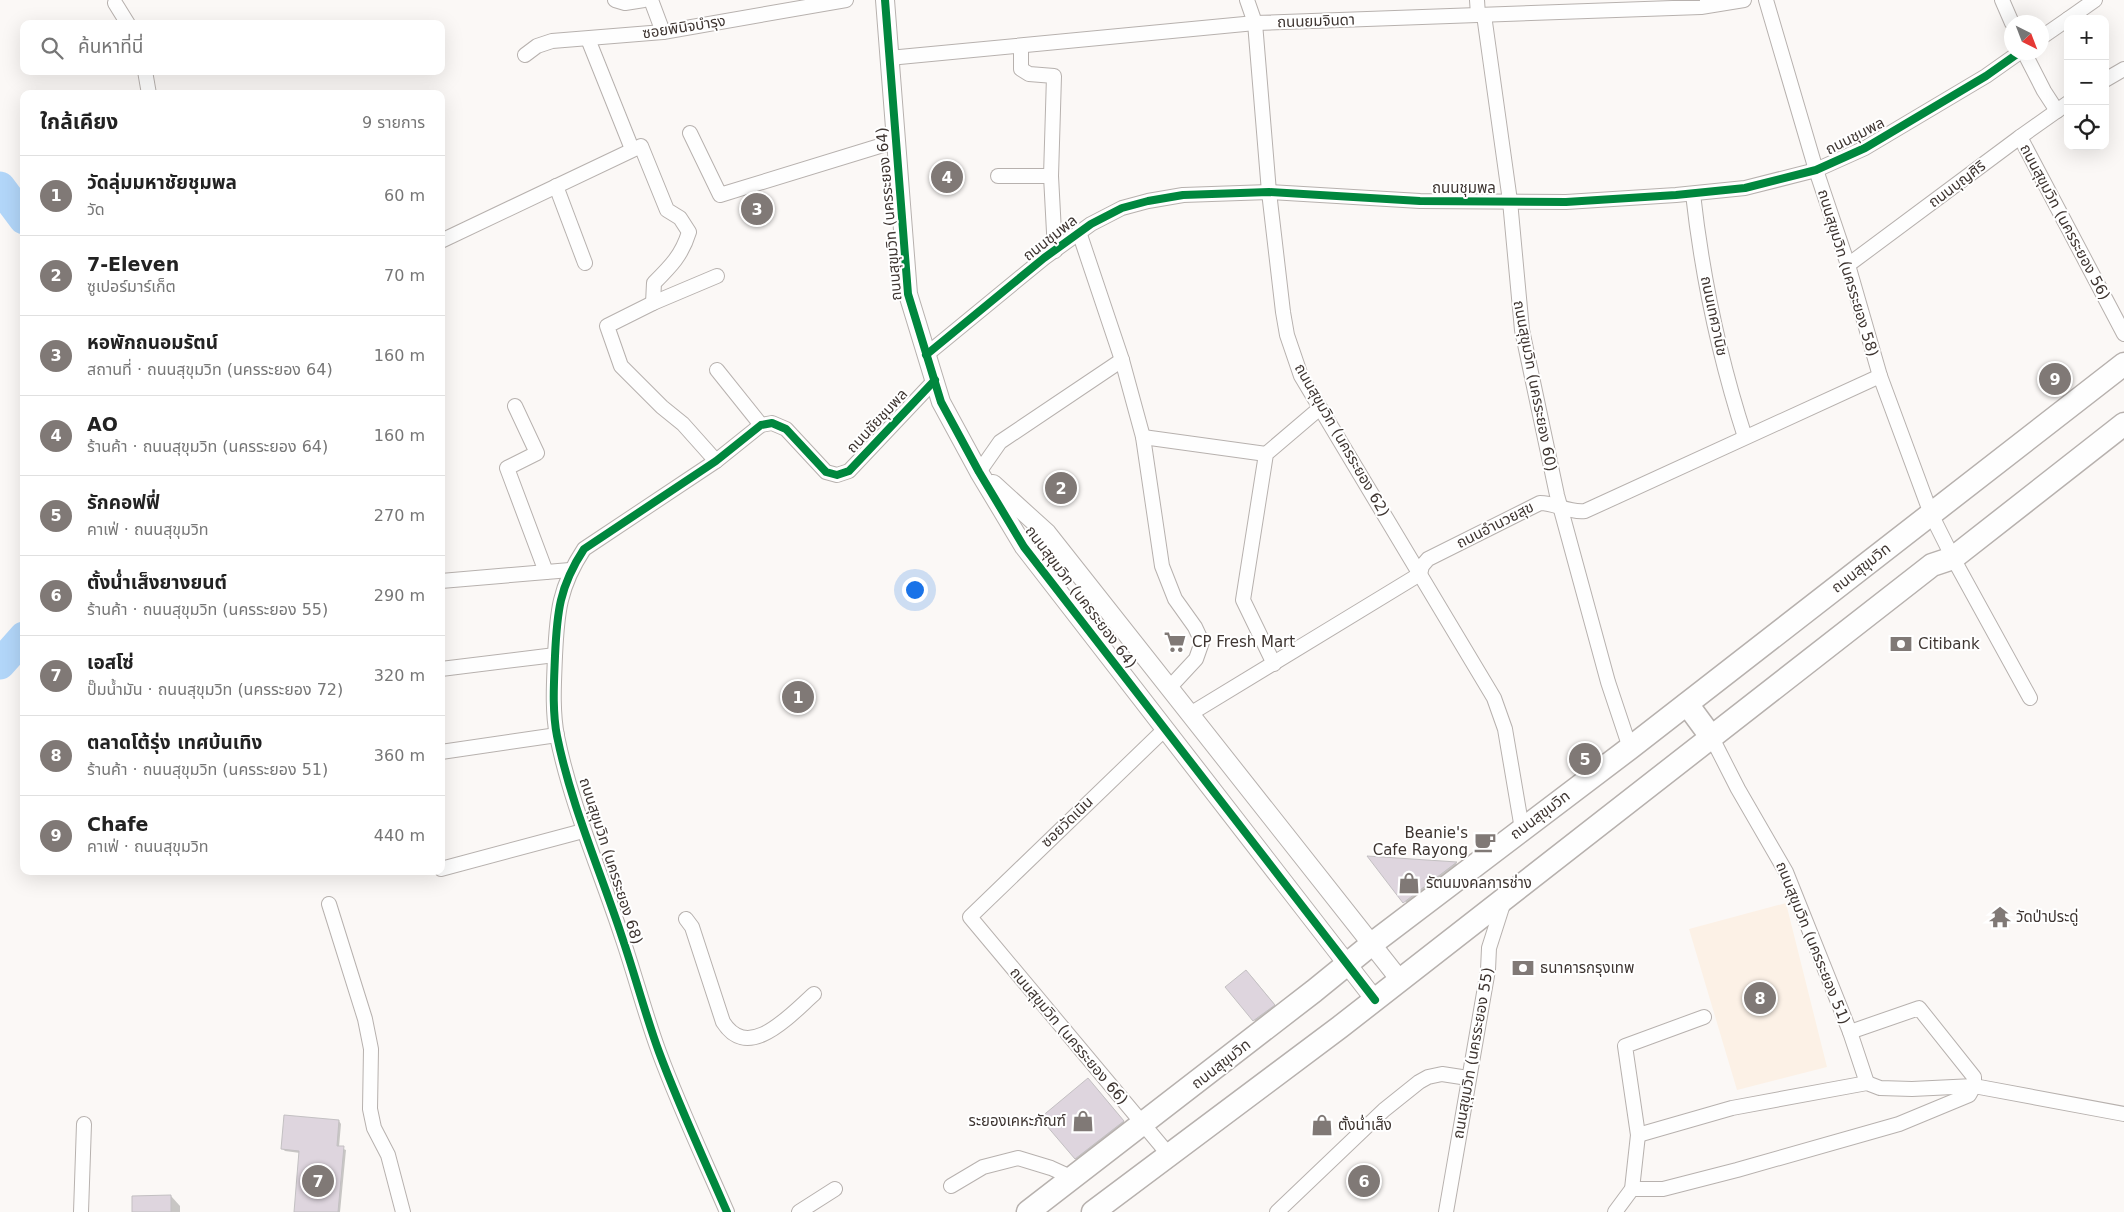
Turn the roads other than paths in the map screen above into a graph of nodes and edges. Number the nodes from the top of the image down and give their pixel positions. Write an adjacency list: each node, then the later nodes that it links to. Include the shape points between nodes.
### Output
1 (615, 0): 2 (street, via 625,3)
2 (644, 0)
3 (651, 0): 19 (street)
4 (846, 0): 19 (street, ซอยพินิจบำรุง)
5 (885, 0): 24 (street, ถนนสุขุมวิท (นครระยอง 64))
6 (1247, 0): 18 (street, ถนนสุขุมวิท (นครระยอง 62))
7 (1477, 0): 13 (street, ถนนสุขุมวิท (นครระยอง 60))
8 (1744, 0): 13 (street, ถนนยมจินดา, via 1701,7)
9 (1766, 0): 36 (street, ถนนสุขุมวิท (นครระยอง 58))
10 (2002, 0): 14 (street)
11 (2095, 0): 15 (street)
12 (115, 3): 16 (street)
13 (1481, 15): 18 (street, ถนนยมจินดา); 42 (street, ถนนสุขุมวิท (นครระยอง 60))
14 (2009, 15)
15 (2074, 15)
16 (126, 20)
17 (2064, 22): 20 (street)
18 (1255, 23): 22 (street, ถนนยมจินดา); 40 (street, ถนนสุขุมวิท (นครระยอง 62))
19 (663, 32): 21 (street, ซอยพินิจบำรุง)
20 (2049, 32)
21 (588, 39): 23 (street, ซอยพินิจบำรุง, via 552,41); 35 (street)
22 (1021, 46): 24 (street, ถนนยมจินดา); 38 (street, via 1021,69 1029,74 1054,76)
23 (525, 55)
24 (889, 58): 34 (street, ถนนสุขุมวิท (นครระยอง 64))
25 (2008, 60): 36 (street, ถนนชุมพล, via 1865,148)
26 (2028, 60): 31 (street, via 2044,91)
27 (2124, 69): 29 (street)
28 (146, 75): 30 (street)
29 (2109, 78)
30 (148, 90)
31 (2062, 107): 33 (street, ถนนบุญศิริ)
32 (690, 133): 34 (street, via 720,195)
33 (2020, 136): 47 (street, ถนนบุญศิริ); 50 (street, ถนนสุขุมวิท (นครระยอง 56))
34 (896, 141): 51 (street, ถนนสุขุมวิท (นครระยอง 64), via 908,294)
35 (632, 149): 39 (street); 49 (street, via 641,146 667,210 680,218 689,232 684,248 654,283)
36 (1816, 170): 41 (street, ถนนชุมพล, via 1745,188); 47 (street, ถนนสุขุมวิท (นครระยอง 58))
37 (998, 176): 38 (street)
38 (1051, 176): 45 (street)
39 (556, 186): 44 (street); 46 (street)
40 (1269, 192): 42 (street, ถนนชุมพล, via 1420,201); 43 (street, ถนนชุมพล, via 1183,195 1148,201 1122,208); 58 (street, ถนนสุขุมวิท (นครระยอง 62), via 1287,335 1301,376)
41 (1692, 194): 42 (street, ถนนชุมพล, via 1566,202); 62 (street, ถนนเทศวานิช, via 1698,240 1731,394)
42 (1510, 201): 66 (street, ถนนสุขุมวิท (นครระยอง 60), via 1522,330)
43 (1079, 232): 45 (street, ถนนชุมพล); 52 (street)
44 (445, 239)
45 (1055, 251): 51 (street, ถนนชุมพล)
46 (586, 263)
47 (1848, 265): 55 (street, ถนนสุขุมวิท (นครระยอง 58))
48 (717, 276): 49 (street)
49 (653, 303): 64 (street, via 607,326 622,366 683,424)
50 (2124, 334)
51 (926, 355): 56 (street, ถนนสุขุมวิท (นครระยอง 64))
52 (1122, 360): 61 (street); 65 (street, via 1000,442)
53 (2124, 364): 67 (main road, ถนนสุขุมวิท)
54 (717, 370): 60 (street)
55 (1880, 376): 62 (street, ถนนอำนวยสุข); 67 (street, ถนนสุขุมวิท (นครระยอง 58))
56 (935, 380): 60 (street, ถนนชัยชุมพล, via 849,470 836,475 826,472 786,429 772,423); 65 (street, ถนนสุขุมวิท (นครระยอง 64), via 942,402)
57 (515, 406): 70 (street, via 537,453 507,468)
58 (1320, 408): 63 (street); 71 (street, ถนนสุขุมวิท (นครระยอง 62))
59 (2124, 424): 68 (main road)
60 (761, 425): 64 (street, ถนนสุขุมวิท (นครระยอง 68))
61 (1143, 437): 63 (street); 76 (street, via 1162,566 1175,599 1195,626 1202,642 1196,659)
62 (1745, 437): 66 (street, ถนนอำนวยสุข, via 1585,511)
63 (1266, 454): 74 (street, via 1243,600)
64 (716, 461): 69 (street, ถนนสุขุมวิท (นครระยอง 68), via 584,549)
65 (979, 472): 76 (street, ถนนสุขุมวิท (นครระยอง 64), via 1047,532); 80 (street, ถนนสุขุมวิท (นครระยอง 64), via 1024,547)
66 (1560, 508): 71 (street, ถนนอำนวยสุข, via 1551,503 1540,503 1428,559); 83 (street, ถนนสุขุมวิท (นครระยอง 60), via 1608,682)
67 (1931, 514): 68 (street, ถนนสุขุมวิท (นครระยอง 58)); 78 (main road, ถนนสุขุมวิท)
68 (1953, 558): 77 (street, ถนนสุขุมวิท (นครระยอง 58)); 82 (main road, via 1932,565)
69 (570, 570): 70 (street); 73 (street, ถนนสุขุมวิท (นครระยอง 68), via 555,631)
70 (546, 572): 72 (street)
71 (1420, 574): 74 (street, ถนนอำนวยสุข); 85 (street, ถนนสุขุมวิท (นครระยอง 62), via 1494,698 1505,729)
72 (445, 581)
73 (555, 655): 75 (street); 81 (street, ถนนสุขุมวิท (นครระยอง 68))
74 (1274, 664): 79 (street, ถนนอำนวยสุข)
75 (445, 669)
76 (1170, 687): 79 (street, ถนนสุขุมวิท (นครระยอง 64))
77 (2030, 698)
78 (1688, 704): 82 (main road, ถนนสุขุมวิท (นครระยอง 51)); 83 (main road, ถนนสุขุมวิท)
79 (1190, 714): 92 (street, ถนนสุขุมวิท (นครระยอง 64))
80 (1165, 729): 90 (street, ซอยวัดเนิน); 93 (street, ถนนสุขุมวิท (นครระยอง 64))
81 (557, 735): 84 (street); 86 (street, ถนนสุขุมวิท (นครระยอง 68))
82 (1712, 738): 88 (main road); 98 (street, ถนนสุขุมวิท (นครระยอง 51), via 1786,872)
83 (1630, 748): 85 (main road, ถนนสุขุมวิท)
84 (445, 751)
85 (1522, 829): 92 (main road, ถนนสุขุมวิท)
86 (583, 831): 87 (street); 114 (street, ถนนสุขุมวิท (นครระยอง 68), via 659,1052)
87 (445, 868)
88 (1506, 896): 94 (main road); 99 (street, ถนนสุขุมวิท (นครระยอง 55), via 1489,948 1488,970)
89 (329, 904): 113 (street, via 371,1048 370,1109 374,1128 388,1155)
90 (970, 917): 104 (street, ถนนสุขุมวิท (นครระยอง 66))
91 (686, 919): 95 (street, via 692,927 730,1032 740,1037 763,1035)
92 (1372, 944): 93 (main road, ถนนสุขุมวิท); 94 (street, ถนนสุขุมวิท (นครระยอง 64))
93 (1348, 964): 96 (street, ถนนสุขุมวิท (นครระยอง 64)); 104 (main road, ถนนสุขุมวิท)
94 (1400, 980): 96 (main road)
95 (814, 994)
96 (1375, 1000): 106 (main road)
97 (1704, 1017): 105 (street, via 1624,1046)
98 (1850, 1032): 100 (street, ถนนสุขุมวิท (นครระยอง 51)); 101 (street, via 1919,1008 1974,1077)
99 (1468, 1078): 117 (street, via 1442,1074 1419,1082 1384,1110); 118 (street, ถนนสุขุมวิท (นครระยอง 55))
100 (1867, 1083): 101 (street, via 1880,1088 1912,1089); 105 (street, via 1732,1108)
101 (1974, 1086): 102 (street); 110 (street, via 1969,1095 1899,1124 1672,1187)
102 (2124, 1114)
103 (84, 1124): 112 (street)
104 (1143, 1124): 106 (street, ถนนสุขุมวิท (นครระยอง 66)); 107 (main road, ถนนสุขุมวิท)
105 (1638, 1135): 110 (street)
106 (1168, 1155): 111 (main road)
107 (1073, 1178): 108 (street, via 1018,1158 983,1167); 116 (main road, ถนนสุขุมวิท)
108 (951, 1186)
109 (835, 1189): 115 (street)
110 (1632, 1189): 119 (street)
111 (1102, 1209)
112 (81, 1212)
113 (403, 1212)
114 (727, 1212)
115 (799, 1212)
116 (1028, 1212)
117 (1277, 1212)
118 (1446, 1212)
119 (1615, 1212)

